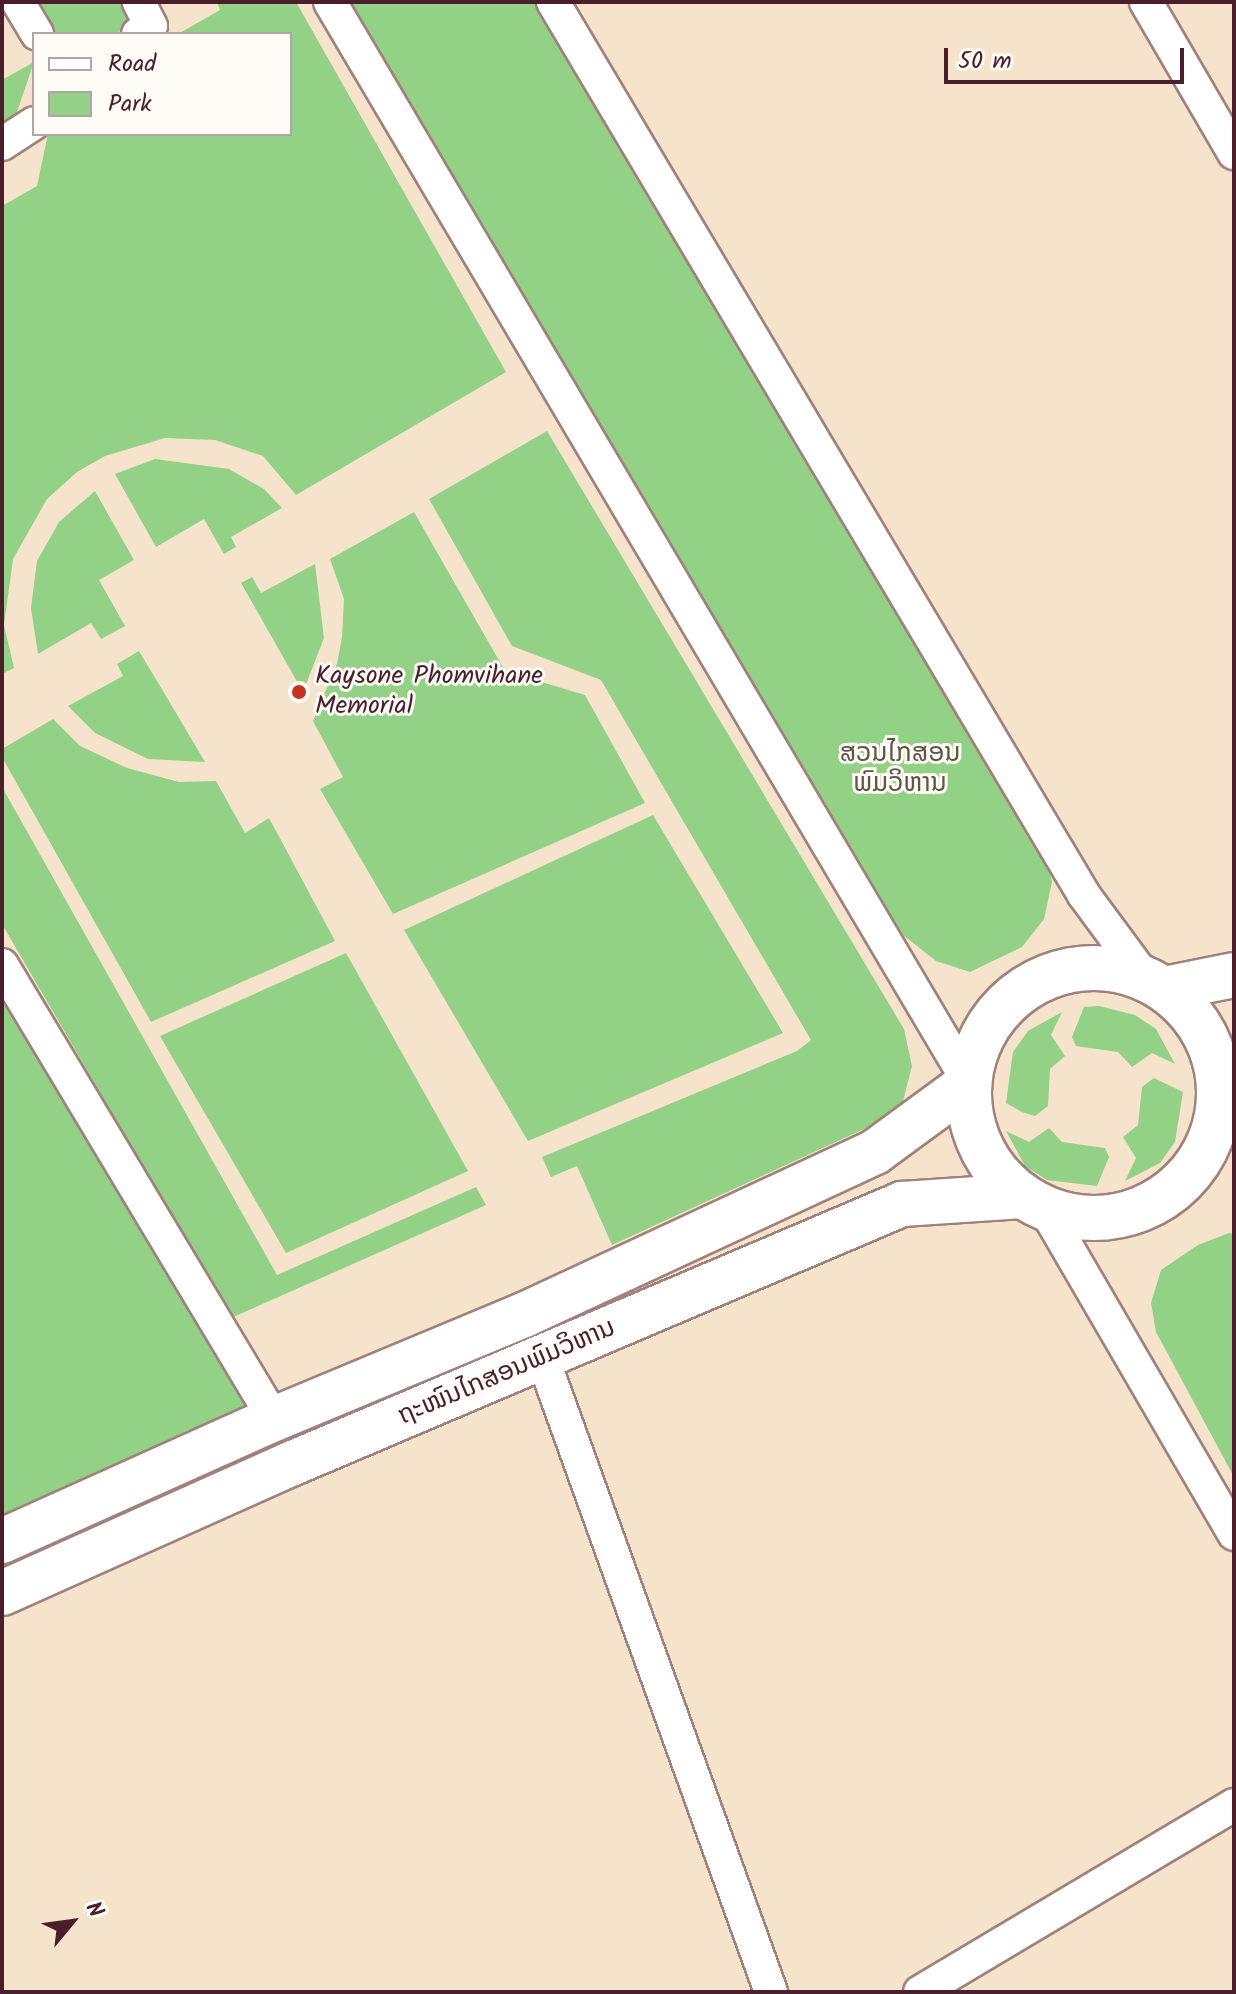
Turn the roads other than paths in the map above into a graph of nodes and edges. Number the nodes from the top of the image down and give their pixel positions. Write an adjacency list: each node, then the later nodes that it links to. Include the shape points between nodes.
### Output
1 (18, 2): 6 (street)
2 (139, 2): 7 (street, via 151,26)
3 (330, 2): 14 (street)
4 (553, 2): 13 (street, via 1084,895)
5 (1146, 2): 10 (street)
6 (36, 32)
7 (141, 32)
8 (32, 124): 9 (street)
9 (2, 144)
10 (1234, 153)
11 (2, 965): 20 (street)
12 (1234, 975): 13 (highway)
13 (1155, 984): 14 (highway, via 1099,967 1074,969 1029,986 992,1019); 15 (highway, via 1203,1032)
14 (969, 1083): 16 (highway, via 981,1147 999,1174); 17 (highway, ຖະໜົນໄກສອນພົມວິຫານ, via 875,1152)
15 (1227, 1099): 16 (highway, via 1194,1170 1159,1202 1138,1212 1091,1219)
16 (1034, 1203): 18 (highway, ຖະໜົນໄກສອນພົມວິຫານ, via 902,1204); 21 (street)
17 (572, 1293): 18 (highway); 20 (highway, ຖະໜົນໄກສອນພົມວິຫານ)
18 (591, 1336): 19 (highway, ຖະໜົນໄກສອນພົມວິຫານ)
19 (543, 1359): 23 (highway, ຖະໜົນໄກສອນພົມວິຫານ); 25 (street)
20 (274, 1419): 22 (highway, ຖະໜົນໄກສອນພົມວິຫານ)
21 (1234, 1534)
22 (2, 1541)
23 (2, 1593)
24 (1234, 1805): 26 (street)
25 (771, 1992)
26 (920, 1992)

